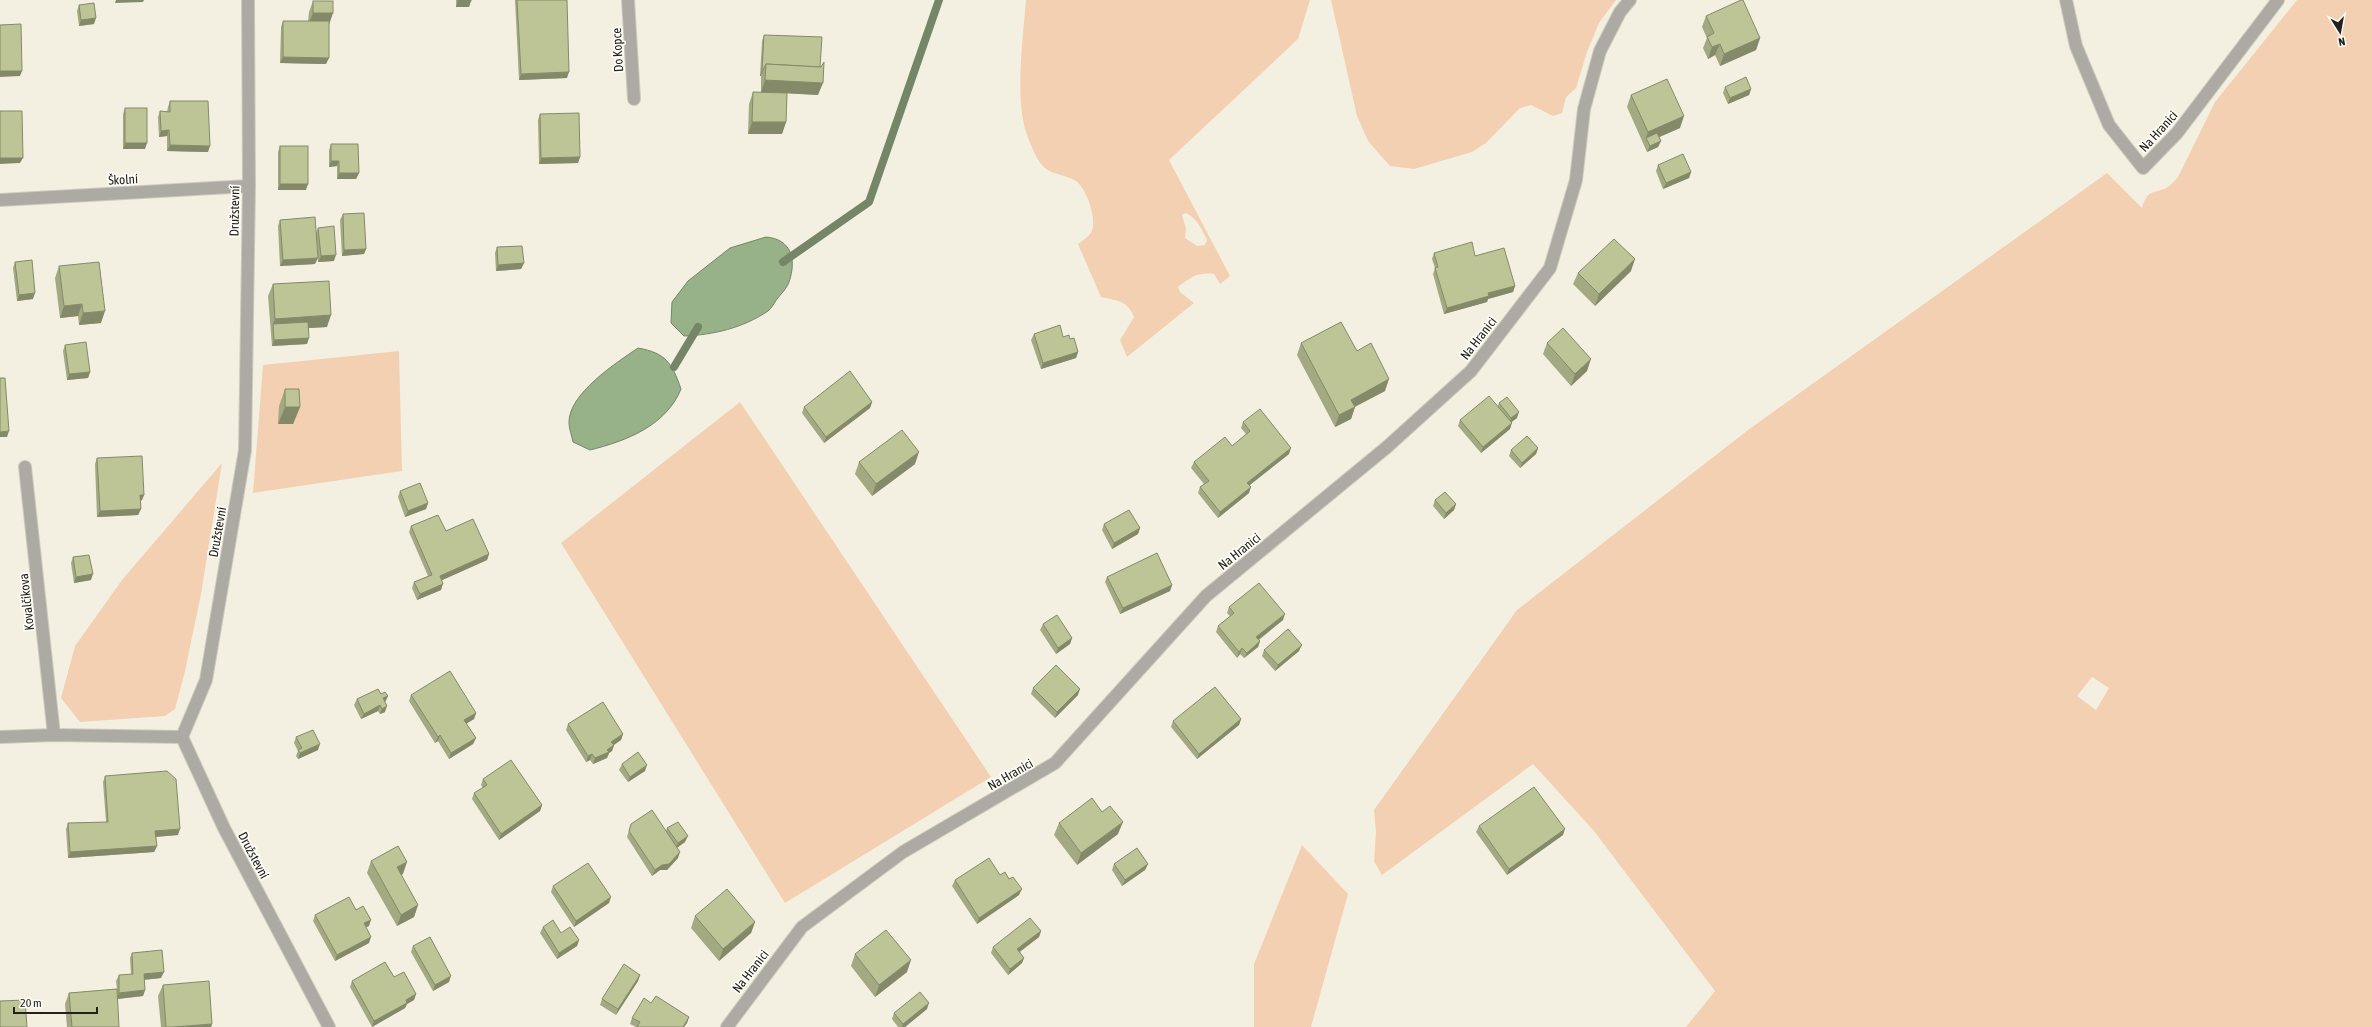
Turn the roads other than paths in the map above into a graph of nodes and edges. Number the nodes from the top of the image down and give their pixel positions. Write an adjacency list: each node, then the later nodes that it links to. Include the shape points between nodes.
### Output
1 (248, 0): 7 (street, Družstevní)
2 (628, 0): 6 (street, Do Kopce)
3 (1630, 0): 14 (street, Na Hranici, via 1620,12 1600,51 1584,109 1576,180 1550,268 1471,371 1387,447 1206,596 1055,764 903,852 802,927)
4 (2066, 0): 5 (street, Na Hranici, via 2076,46 2109,125 2143,168 2177,133)
5 (2278, 0)
6 (634, 99)
7 (248, 186): 8 (street, Školní); 12 (street, Družstevní, via 245,450 206,680)
8 (0, 200)
9 (26, 467): 10 (street, Kovalčíkova)
10 (54, 735): 11 (street); 12 (street)
11 (0, 736)
12 (182, 737): 13 (street, Družstevní, via 224,828)
13 (329, 1027)
14 (727, 1027)

